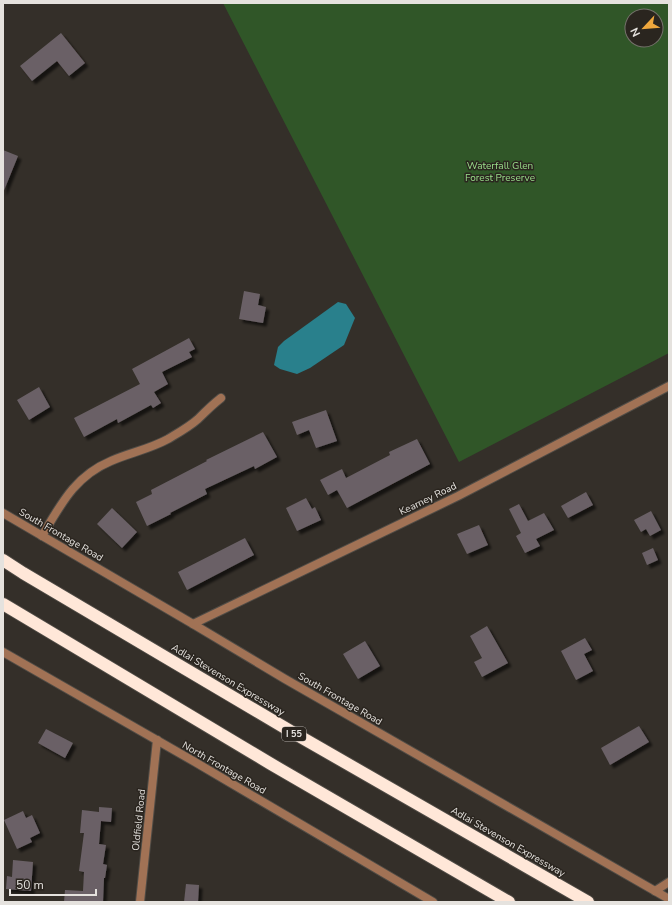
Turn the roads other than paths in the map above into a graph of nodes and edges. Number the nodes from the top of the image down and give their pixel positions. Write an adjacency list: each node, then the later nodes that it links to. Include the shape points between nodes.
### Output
1 (669, 386): 7 (street, Kearney Road, via 458,496)
2 (221, 398): 4 (street, via 181,431 151,447 102,465 82,478 66,495)
3 (3, 513): 4 (street, South Frontage Road)
4 (42, 536): 7 (street, South Frontage Road)
5 (3, 560): 16 (highway, Adlai Stevenson Expressway / I 55, via 292,732)
6 (3, 604): 15 (highway)
7 (193, 624): 11 (street, South Frontage Road)
8 (3, 652): 9 (street, North Frontage Road)
9 (157, 740): 13 (street, Oldfield Road); 14 (street, North Frontage Road)
10 (669, 882): 11 (street)
11 (655, 891): 12 (street, South Frontage Road)
12 (669, 899)
13 (140, 902)
14 (434, 902)
15 (509, 902)
16 (588, 902)

